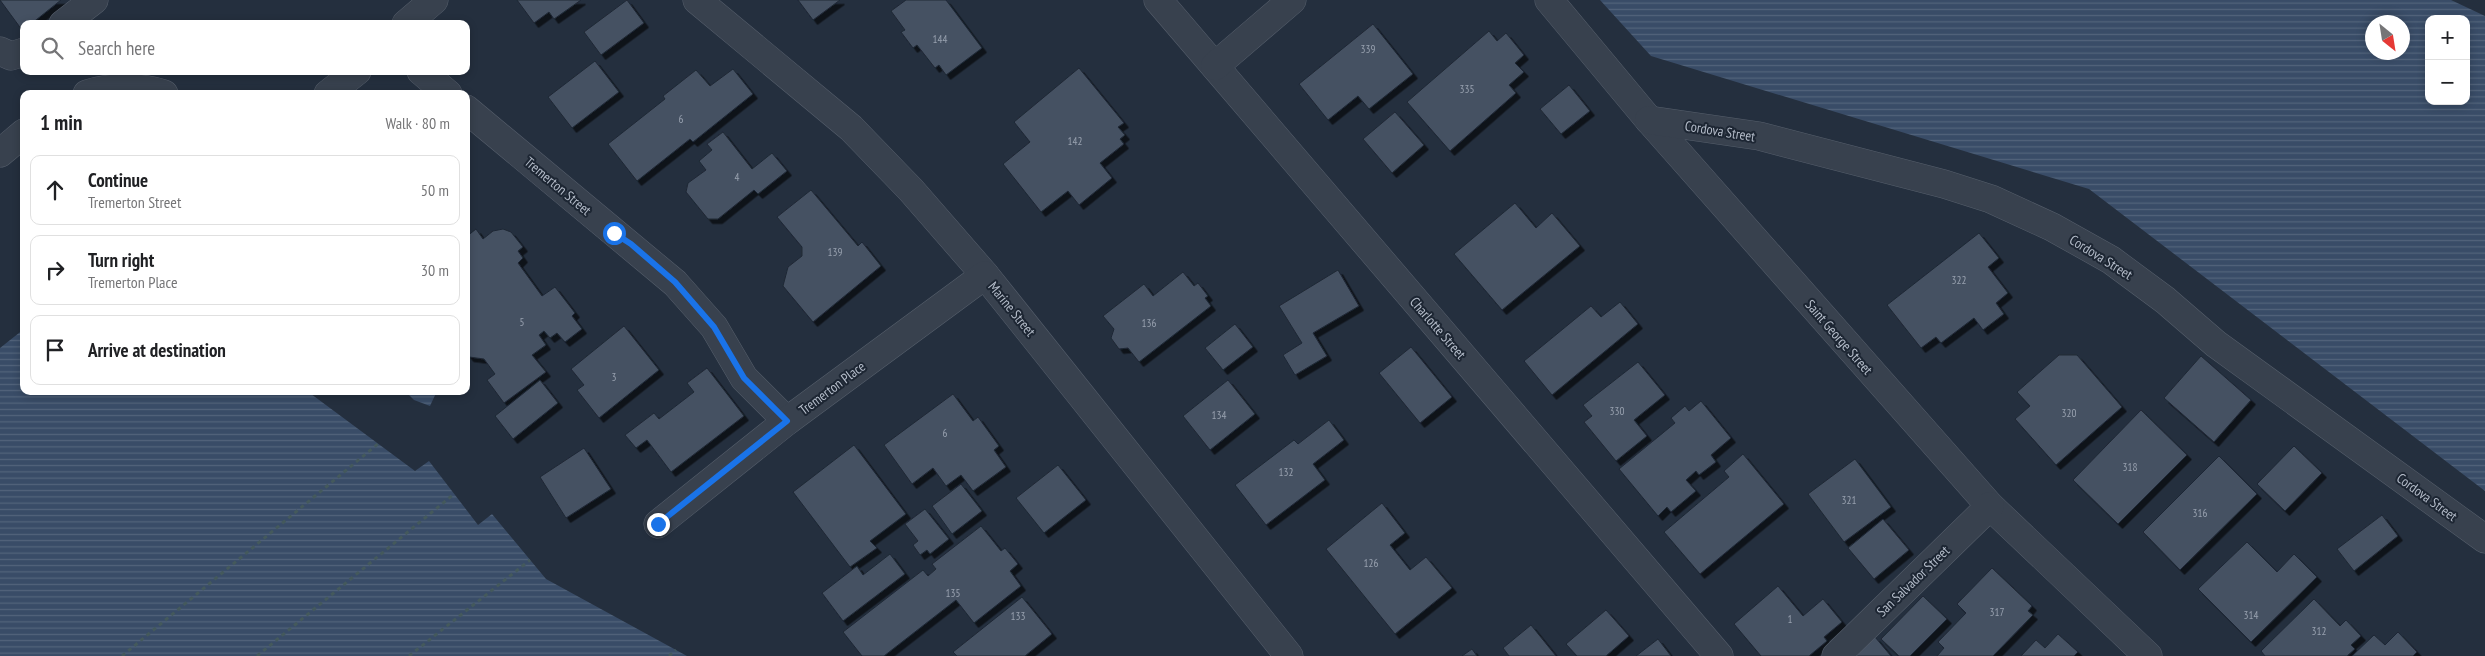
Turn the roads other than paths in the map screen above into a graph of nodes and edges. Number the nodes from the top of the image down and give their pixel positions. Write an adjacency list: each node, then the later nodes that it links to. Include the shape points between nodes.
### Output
1 (94, 0): 7 (street)
2 (434, 0): 8 (street)
3 (697, 0): 22 (street, Marine Street, via 851,128 911,190)
4 (1158, 0): 11 (street, Charlotte Street)
5 (1292, 0): 11 (street)
6 (1549, 0): 19 (street, Saint George Street)
7 (68, 20)
8 (411, 20)
9 (0, 51): 10 (street, via 11,56)
10 (20, 53)
11 (1215, 66): 28 (street, Charlotte Street)
12 (352, 75): 16 (street)
13 (426, 75): 17 (street)
14 (97, 90): 15 (street, via 137,87)
15 (149, 90)
16 (333, 90)
17 (443, 90)
18 (470, 112): 23 (street, Tremerton Street, via 675,282 714,327 744,378)
19 (1649, 120): 24 (street, Saint George Street); 26 (street, Cordova Street, via 1759,136 1944,184 1991,199 2052,227 2118,266 2165,300 2216,344)
20 (20, 136): 21 (street)
21 (0, 153)
22 (985, 275): 23 (street, Tremerton Place); 27 (street, Marine Street)
23 (787, 421): 25 (street, Tremerton Place)
24 (1990, 506): 29 (street, San Salvador Street); 30 (street, Saint George Street)
25 (658, 524)
26 (2485, 538)
27 (1288, 656)
28 (1719, 656)
29 (1836, 656)
30 (2148, 656)

